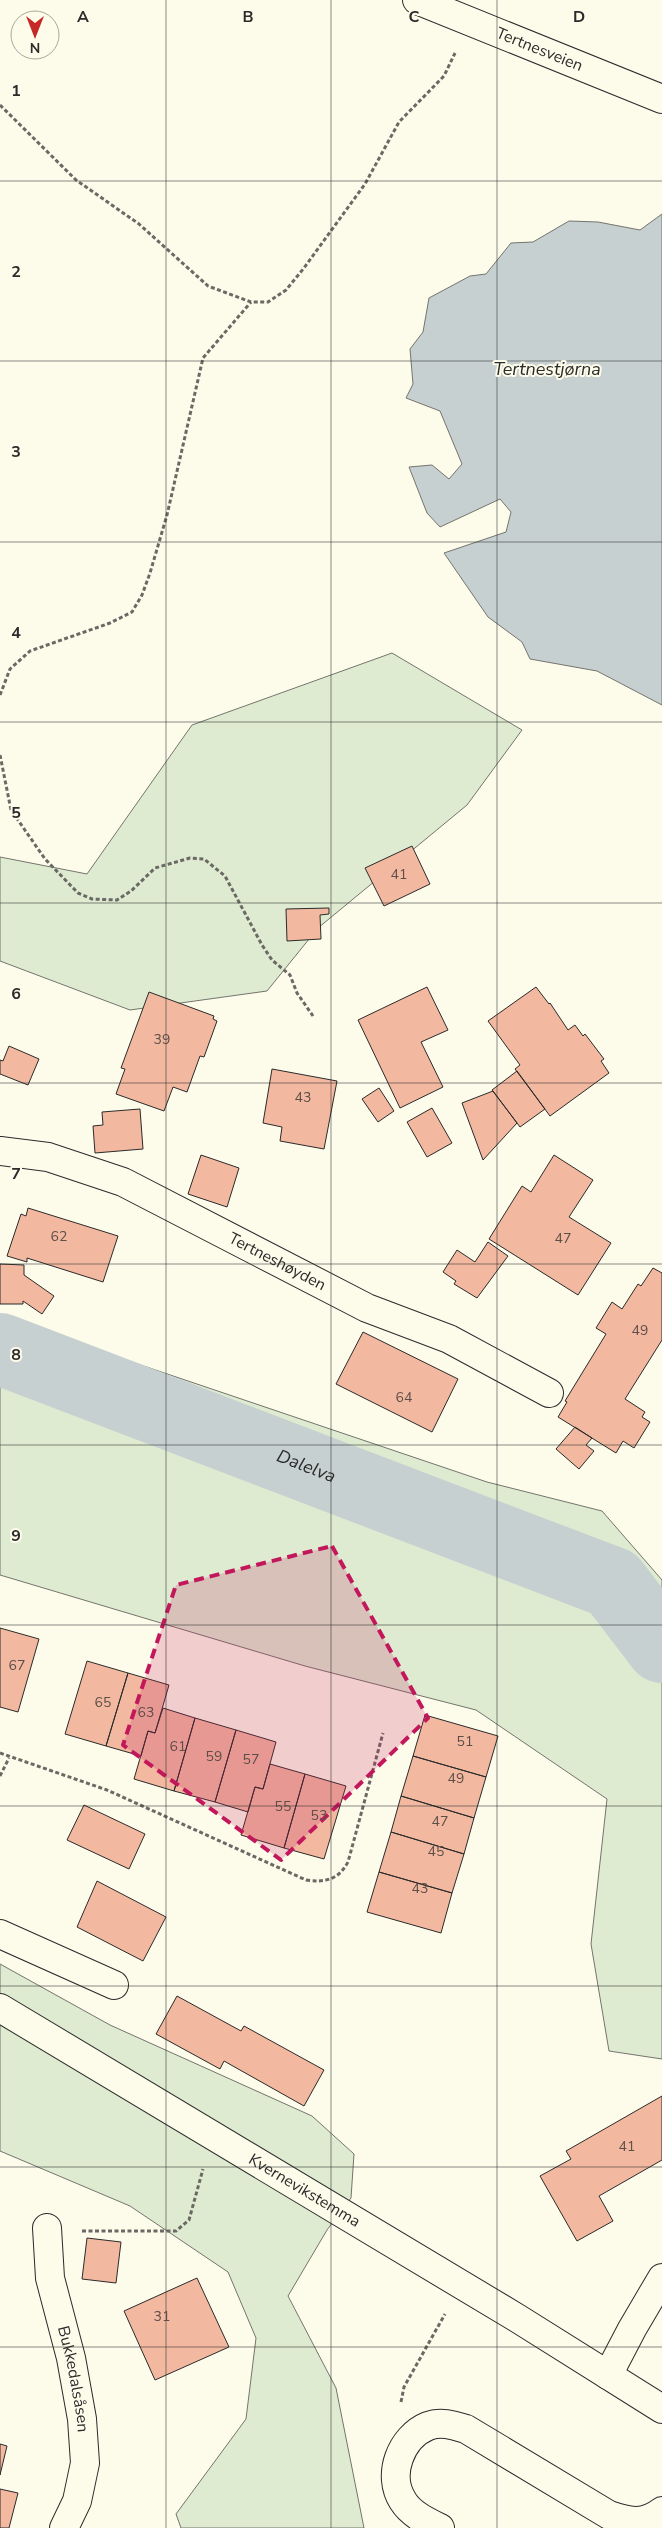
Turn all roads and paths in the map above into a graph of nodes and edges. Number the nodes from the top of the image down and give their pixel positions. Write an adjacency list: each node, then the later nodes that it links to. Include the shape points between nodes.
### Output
1 (417, 0): 2 (street, Tertnesveien)
2 (472, 22): 3 (street, Tertnesveien); 5 (path, via 444,76 399,122 365,184 304,268 286,290 268,302)
3 (662, 99)
4 (0, 105): 5 (path, via 76,180 139,224 208,286)
5 (251, 302): 6 (path, via 202,358 167,515 150,573 132,612 30,651 10,670)
6 (0, 695)
7 (0, 755): 8 (path, via 11,810 45,859 78,893 92,899 117,900 155,868 190,858 204,859 225,876 272,960 290,975 297,993)
8 (313, 1016)
9 (0, 1150): 10 (street, Tertneshøyden, via 48,1157 123,1182 367,1308 449,1339)
10 (549, 1393)
11 (383, 1733): 13 (path, via 348,1862 342,1872 320,1882 306,1880 107,1790)
12 (0, 1753): 13 (path)
13 (9, 1758): 14 (path)
14 (0, 1776)
15 (0, 1934): 16 (street)
16 (114, 1985)
17 (0, 2008): 18 (street, Kvernevikstemma)
18 (219, 2140): 19 (path, via 202,2172 189,2220 176,2231); 22 (street, Kvernevikstemma)
19 (47, 2230): 26 (street, Bukkedalsåsen, via 50,2278 71,2358 82,2419 85,2463 77,2501)
20 (662, 2278): 22 (street)
21 (448, 2309): 24 (path, via 404,2387 397,2426)
22 (608, 2375): 23 (street, Kvernevikstemma)
23 (662, 2408)
24 (405, 2444): 25 (street, via 429,2426 445,2423 466,2429 609,2515 643,2522); 27 (street, via 397,2465 397,2484 402,2500 414,2514)
25 (662, 2511)
26 (64, 2528)
27 (440, 2528)

